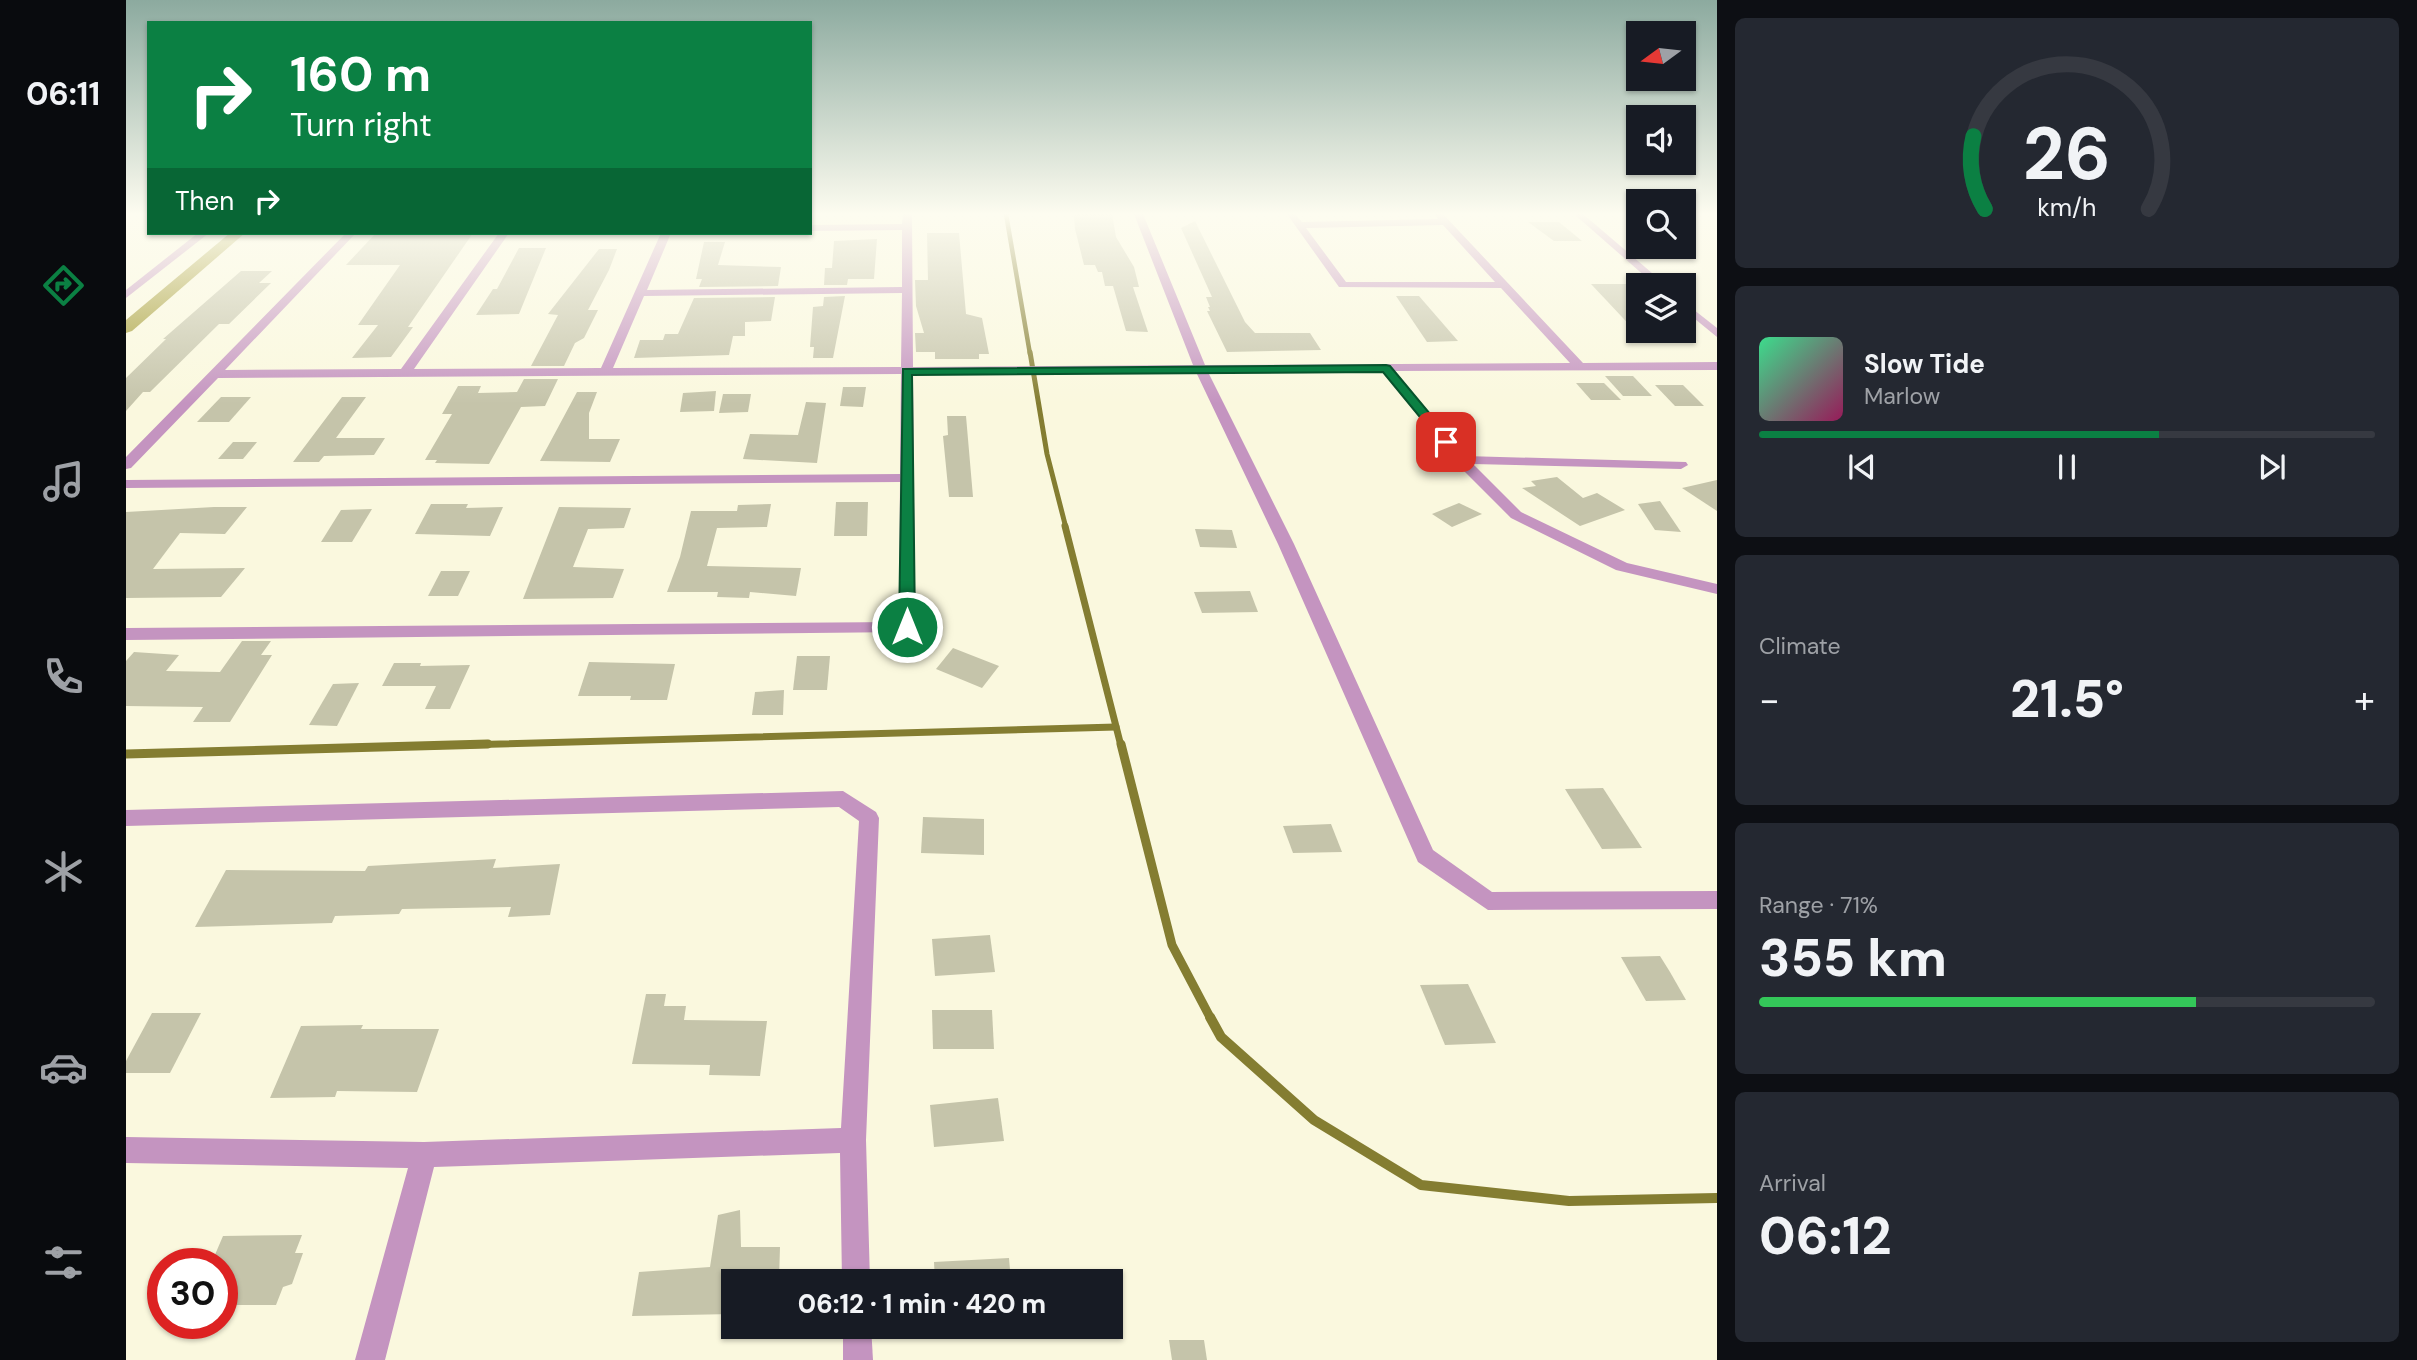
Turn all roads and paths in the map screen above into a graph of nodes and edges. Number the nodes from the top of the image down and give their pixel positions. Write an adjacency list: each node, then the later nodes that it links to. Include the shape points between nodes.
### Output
1 (148, 277): 12 (street)
2 (309, 277): 22 (street)
3 (473, 277): 20 (street)
4 (647, 277): 11 (street)
5 (907, 277): 10 (street)
6 (1164, 277): 18 (street)
7 (1337, 277): 9 (street, via 1343,285)
8 (1497, 277): 9 (street)
9 (1504, 285): 16 (street)
10 (907, 290): 11 (street); 19 (street)
11 (640, 293): 21 (street)
12 (126, 295)
13 (1696, 316): 14 (street)
14 (1717, 334)
15 (1717, 366): 16 (street)
16 (1580, 367): 17 (street)
17 (1386, 368): 18 (street); 23 (street)
18 (1201, 370): 19 (street); 31 (street, via 1286,544 1425,856 1488,901)
19 (907, 372): 21 (street); 26 (street)
20 (405, 373): 21 (street); 22 (street)
21 (605, 373)
22 (217, 374): 25 (street)
23 (1461, 460): 24 (street); 28 (street, via 1516,514 1622,567)
24 (1681, 464)
25 (126, 465)
26 (907, 478): 27 (street); 29 (street, via 907,627)
27 (126, 484)
28 (1717, 589)
29 (126, 634)
30 (126, 818): 32 (street, via 843,799 869,818)
31 (1717, 900)
32 (853, 1140): 34 (street); 35 (street)
33 (126, 1150): 34 (street)
34 (425, 1155): 37 (street)
35 (856, 1269)
36 (857, 1339): 38 (street)
37 (370, 1360)
38 (858, 1360)

